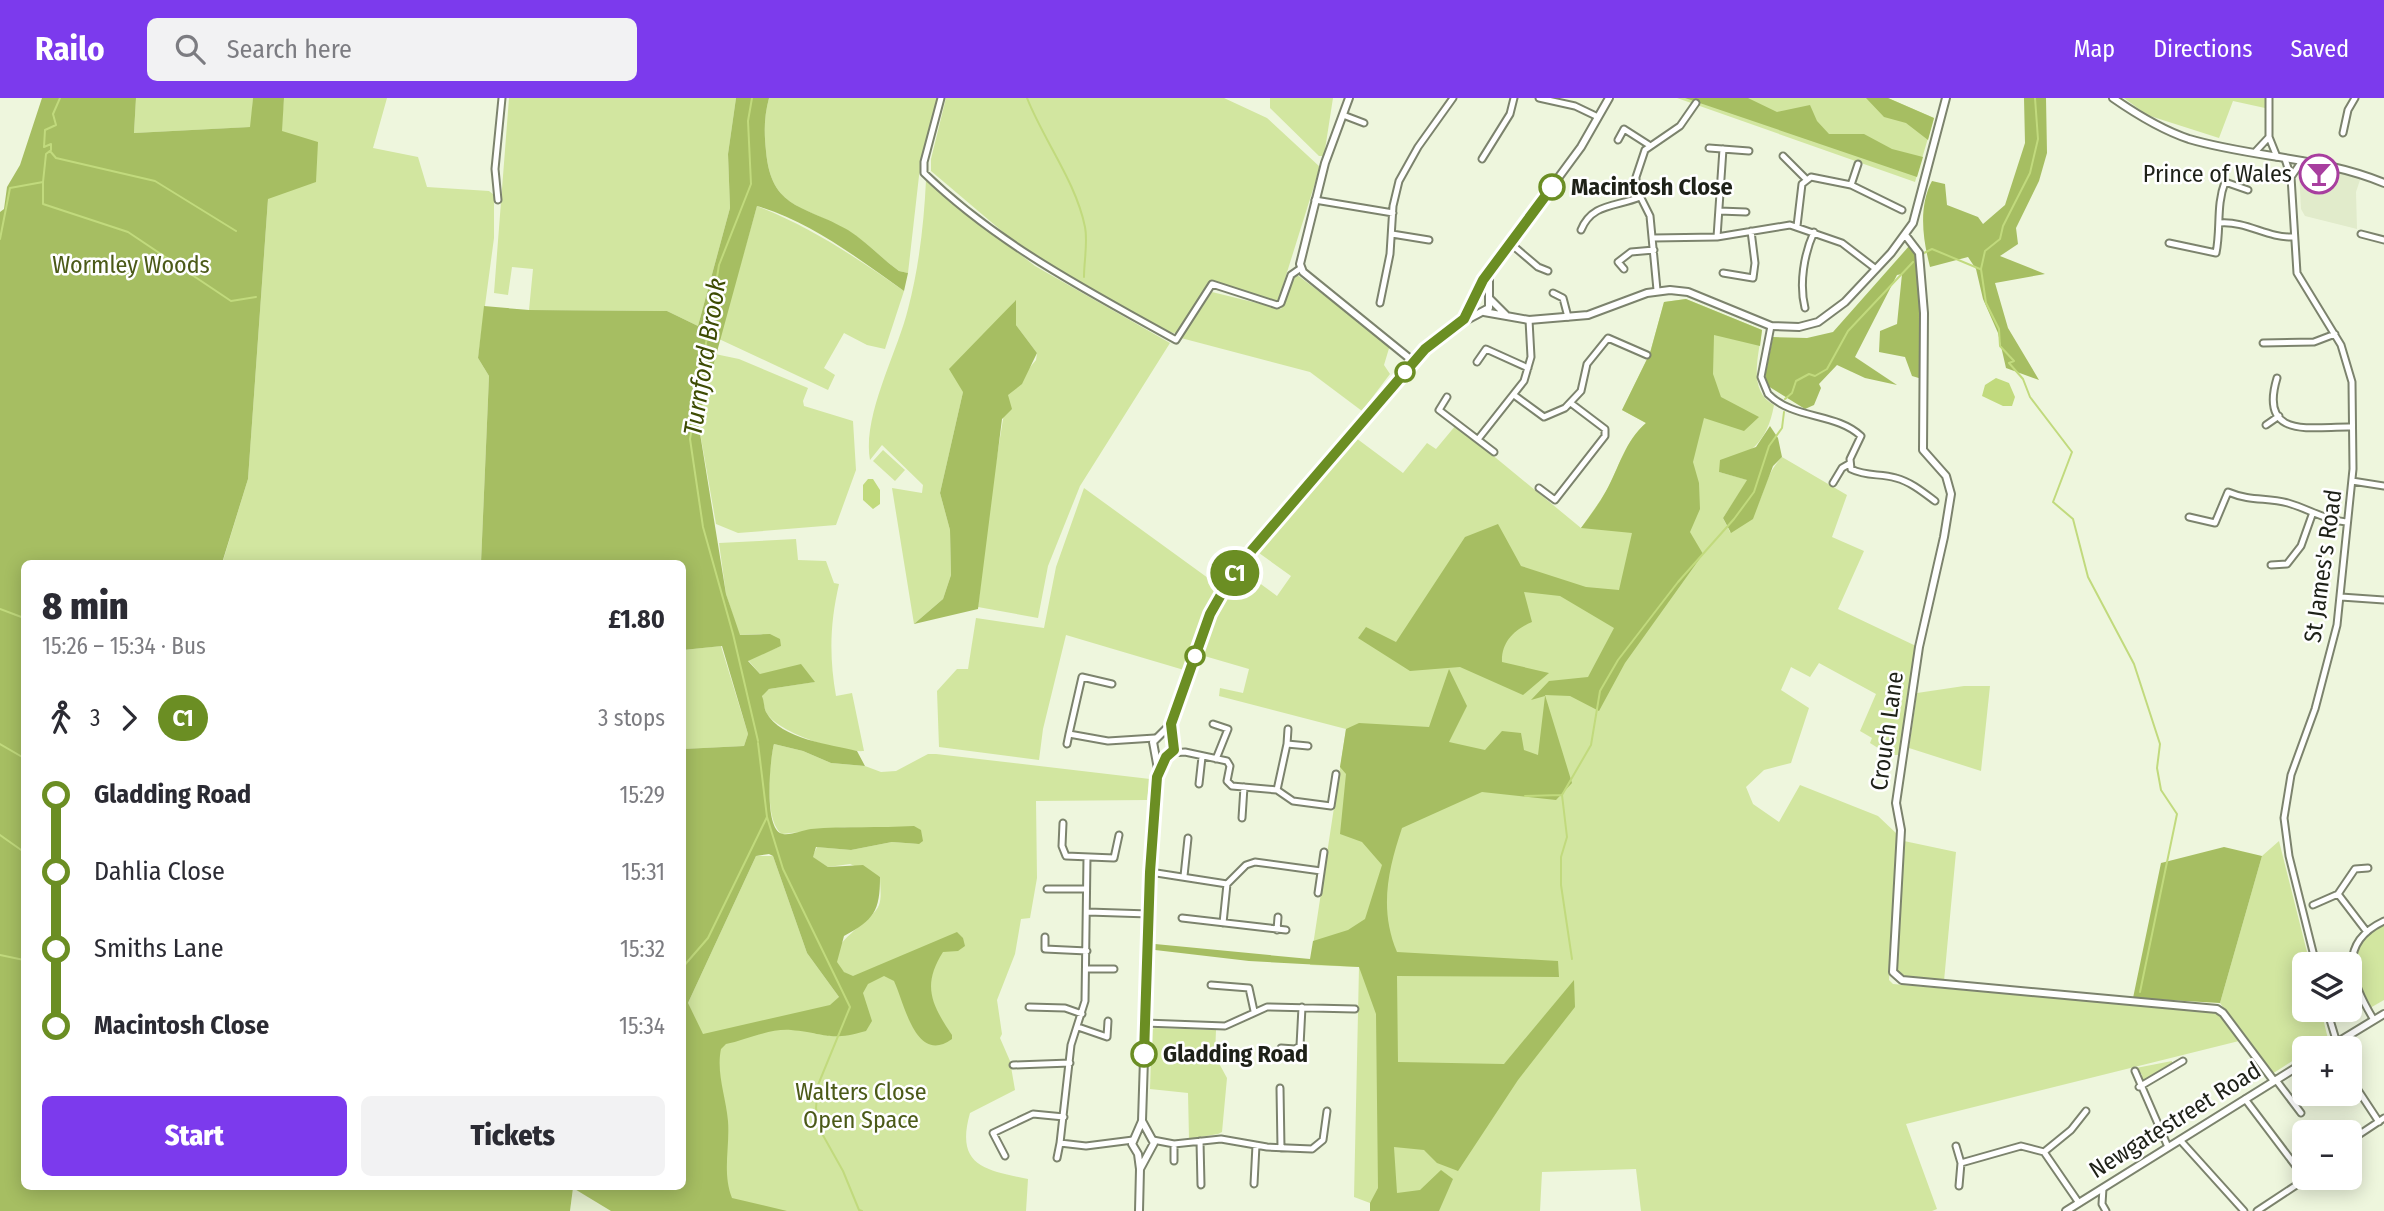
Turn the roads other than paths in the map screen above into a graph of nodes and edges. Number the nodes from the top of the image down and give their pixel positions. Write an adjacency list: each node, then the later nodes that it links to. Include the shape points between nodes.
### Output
1 (502, 98): 36 (street, via 495,169)
2 (941, 98): 58 (street, via 924,173 987,227 1080,287 1176,340 1212,284 1277,305 1291,275)
3 (1349, 98): 13 (street)
4 (1453, 98): 41 (street, via 1404,170)
5 (1514, 98): 26 (street, via 1510,114)
6 (1539, 98): 14 (street)
7 (1609, 98): 14 (street)
8 (1946, 98): 49 (street, via 1919,208)
9 (2113, 98): 23 (street, via 2189,138)
10 (2269, 98): 17 (street)
11 (2355, 98): 16 (street)
12 (1696, 103): 19 (street, via 1680,125)
13 (1343, 115): 15 (street); 37 (street)
14 (1598, 117): 56 (street)
15 (1364, 123)
16 (2343, 133)
17 (2269, 137): 23 (street); 25 (street)
18 (1618, 140): 19 (street, via 1624,129)
19 (1649, 145): 35 (street, via 1636,177)
20 (1709, 148): 21 (street)
21 (1723, 149): 22 (street); 39 (street)
22 (1749, 151)
23 (2256, 151): 25 (street)
24 (1783, 156): 31 (street)
25 (2277, 157): 27 (street)
26 (1482, 159)
27 (2285, 159): 28 (street); 30 (street, St James's Road)
28 (2302, 161): 30 (street); 32 (street, via 2335,166)
29 (1858, 164): 33 (street)
30 (2291, 177): 51 (street, St James's Road)
31 (1806, 179): 33 (street, via 1816,176); 43 (street)
32 (2384, 183)
33 (1851, 185): 38 (street)
34 (2248, 190): 42 (street, via 2225,182 2218,209)
35 (1640, 197): 44 (street, via 1598,209); 52 (street, via 1649,211)
36 (498, 200)
37 (1315, 200): 41 (street); 58 (street)
38 (1902, 210)
39 (1719, 211): 40 (street); 50 (street)
40 (1746, 212)
41 (1393, 213): 47 (street)
42 (2220, 223): 51 (street); 55 (street, via 2216,253)
43 (1797, 226): 45 (street); 46 (street)
44 (1581, 230)
45 (1751, 231): 50 (street); 62 (street, via 1754,275)
46 (1814, 232): 60 (street, via 1842,243); 70 (street, via 1802,284)
47 (1392, 234): 53 (street); 68 (street)
48 (2361, 234): 54 (street)
49 (1906, 236): 60 (street); 181 (street, Crouch Lane, via 1919,253 1924,313 1923,450 1946,476 1951,494 1919,647 1896,803 1901,830 1893,972 1902,980 2217,1009)
50 (1717, 237): 52 (street)
51 (2293, 237): 77 (street, St James's Road, via 2297,273)
52 (1653, 238): 57 (street)
53 (1429, 240)
54 (2384, 240)
55 (2169, 243)
56 (1511, 244): 61 (street); 63 (street)
57 (1654, 250): 59 (street, via 1625,255 1618,262); 64 (street)
58 (1301, 268): 80 (street)
59 (1624, 269)
60 (1876, 269): 76 (street, via 1825,319 1799,327)
61 (1548, 271)
62 (1723, 273)
63 (1489, 275): 66 (street); 67 (street)
64 (1657, 290): 73 (street, via 1588,315); 76 (street, via 1688,292)
65 (1553, 293): 73 (street, via 1566,302)
66 (1474, 296): 67 (street, via 1480,293); 69 (street)
67 (1489, 298): 71 (street, via 1490,306); 72 (street)
68 (1380, 303)
69 (1471, 305): 71 (street); 74 (street)
70 (1805, 308)
71 (1482, 312): 72 (street); 74 (street)
72 (1506, 315): 75 (street)
73 (1568, 317): 75 (street)
74 (1464, 319): 80 (street, via 1436,338)
75 (1529, 320): 82 (street)
76 (1771, 326): 92 (street, via 1761,377 1768,394 1815,418 1847,425 1861,436)
77 (2335, 334): 78 (street, via 2314,342); 89 (street, St James's Road, via 2351,374)
78 (2263, 343)
79 (1647, 355): 86 (street, via 1608,338 1587,364 1581,391)
80 (1414, 362): 108 (street, via 1230,579 1210,614)
81 (1477, 362): 82 (street, via 1486,349)
82 (1528, 368): 84 (street)
83 (2277, 378): 87 (street, via 2273,400)
84 (1514, 396): 86 (street, via 1546,417); 90 (street)
85 (1447, 397): 90 (street, via 1439,410)
86 (1572, 404): 96 (street, via 1605,429 1605,436 1555,500)
87 (2279, 416): 88 (street); 89 (street, via 2301,429)
88 (2266, 425)
89 (2351, 427): 93 (street, St James's Road)
90 (1479, 438): 91 (street)
91 (1494, 452)
92 (1849, 464): 94 (street); 97 (street, via 1867,476 1902,480)
93 (2352, 481): 95 (street); 100 (street, St James's Road)
94 (1833, 483)
95 (2384, 486)
96 (1539, 488)
97 (1935, 502)
98 (2312, 515): 100 (street); 101 (street, via 2288,503 2248,500 2228,492); 103 (street, via 2299,551 2287,564)
99 (2189, 517): 101 (street)
100 (2346, 522): 104 (street, St James's Road)
101 (2215, 523): 102 (street)
102 (2215, 531)
103 (2271, 565)
104 (2341, 597): 105 (street); 160 (street, St James's Road, via 2315,709 2291,775 2284,818)
105 (2384, 600)
106 (1112, 684): 112 (street, via 1082,674)
107 (1231, 720): 110 (street)
108 (1171, 724): 113 (street); 115 (street)
109 (1213, 724): 110 (street)
110 (1228, 729): 123 (street)
111 (1288, 729): 117 (street)
112 (1069, 734): 114 (street, via 1108,741); 116 (street)
113 (1158, 736): 114 (street); 115 (street); 119 (street)
114 (1141, 739): 119 (street)
115 (1174, 741): 120 (street); 121 (street)
116 (1067, 744)
117 (1287, 744): 118 (street); 128 (street)
118 (1308, 746)
119 (1154, 751): 121 (street); 124 (street)
120 (1185, 752): 121 (street); 122 (street)
121 (1169, 755): 124 (street)
122 (1202, 757): 123 (street); 126 (street)
123 (1216, 759): 127 (street, via 1229,763 1228,784)
124 (1158, 769): 141 (street)
125 (1336, 774): 129 (street)
126 (1199, 784)
127 (1244, 787): 128 (street); 131 (street)
128 (1277, 789): 129 (street, via 1293,800)
129 (1331, 806): 130 (street)
130 (1330, 816)
131 (1242, 818)
132 (1063, 823): 136 (street, via 1064,854)
133 (1119, 835): 137 (street)
134 (1188, 838): 142 (street)
135 (1324, 852): 140 (street)
136 (1087, 857): 137 (street); 145 (street)
137 (1114, 858): 138 (street)
138 (1117, 866)
139 (2368, 868): 147 (street, via 2355,869)
140 (1321, 871): 143 (street, via 1255,862); 146 (street)
141 (1150, 872): 142 (street); 150 (street)
142 (1184, 876): 143 (street)
143 (1227, 884): 154 (street)
144 (1047, 889): 145 (street)
145 (1086, 890): 149 (street)
146 (1318, 893)
147 (2339, 894): 148 (street); 157 (street)
148 (2314, 905)
149 (1088, 912): 150 (street); 159 (street)
150 (1149, 914): 172 (street)
151 (1278, 917): 155 (street)
152 (1182, 918): 154 (street)
153 (2384, 921): 157 (street)
154 (1223, 923): 155 (street)
155 (1277, 930): 156 (street)
156 (1286, 930)
157 (2367, 932): 170 (street, via 2355,950 2352,976)
158 (1045, 937): 159 (street, via 1045,949)
159 (1087, 951): 161 (street)
160 (2313, 952)
161 (1086, 968): 162 (street); 168 (street)
162 (1114, 969)
163 (1210, 985): 167 (street, via 1250,988)
164 (1029, 1007): 168 (street, via 1065,1008)
165 (1302, 1007): 166 (street); 167 (street); 175 (street, via 1300,1046)
166 (1355, 1009)
167 (1254, 1011): 172 (street, via 1221,1026)
168 (1082, 1014): 173 (street)
169 (2384, 1014): 170 (street)
170 (2374, 1020): 174 (street)
171 (1108, 1021): 173 (street, via 1107,1037)
172 (1145, 1023): 191 (street)
173 (1078, 1027): 177 (street)
174 (2348, 1036)
175 (1281, 1048)
176 (2183, 1061): 182 (street)
177 (1070, 1063): 178 (street); 189 (street)
178 (1013, 1065)
179 (2292, 1070): 181 (street, Newgatestreet Road)
180 (2135, 1071): 182 (street)
181 (2275, 1081): 185 (street, Newgatestreet Road); 188 (street)
182 (2140, 1087): 201 (street)
183 (1280, 1088): 202 (street)
184 (2362, 1094): 190 (street)
185 (2245, 1099): 194 (street, Newgatestreet Road); 218 (street, via 2301,1173 2298,1184)
186 (1327, 1111): 202 (street, via 1325,1136 1317,1148)
187 (2085, 1111): 203 (street, via 2071,1130)
188 (2301, 1113)
189 (1064, 1117): 196 (street); 204 (street, via 1033,1114 993,1133)
190 (2381, 1120): 192 (street)
191 (1142, 1121): 193 (street); 199 (street)
192 (2362, 1133)
193 (1152, 1140): 197 (street); 199 (street); 199 (street)
194 (2180, 1140): 201 (street, Newgatestreet Road); 217 (street)
195 (1200, 1141): 197 (street); 198 (street); 209 (street)
196 (1060, 1143): 199 (street); 205 (street)
197 (1174, 1144): 206 (street)
198 (1256, 1145): 202 (street); 208 (street)
199 (1138, 1146): 214 (street)
200 (1956, 1146): 207 (street)
201 (2168, 1147): 211 (street, Newgatestreet Road)
202 (1280, 1148)
203 (2044, 1152): 207 (street, via 2021,1146); 212 (street)
204 (1005, 1156)
205 (1057, 1158)
206 (1174, 1161)
207 (1961, 1163): 210 (street)
208 (1254, 1184)
209 (1201, 1185)
210 (1959, 1186)
211 (2103, 1188): 212 (street, Newgatestreet Road); 213 (street)
212 (2082, 1201): 213 (street); 215 (street, Newgatestreet Road)
213 (2102, 1204): 216 (street)
214 (1139, 1211)
215 (2066, 1211)
216 (2106, 1211)
217 (2244, 1211)
218 (2257, 1211)

